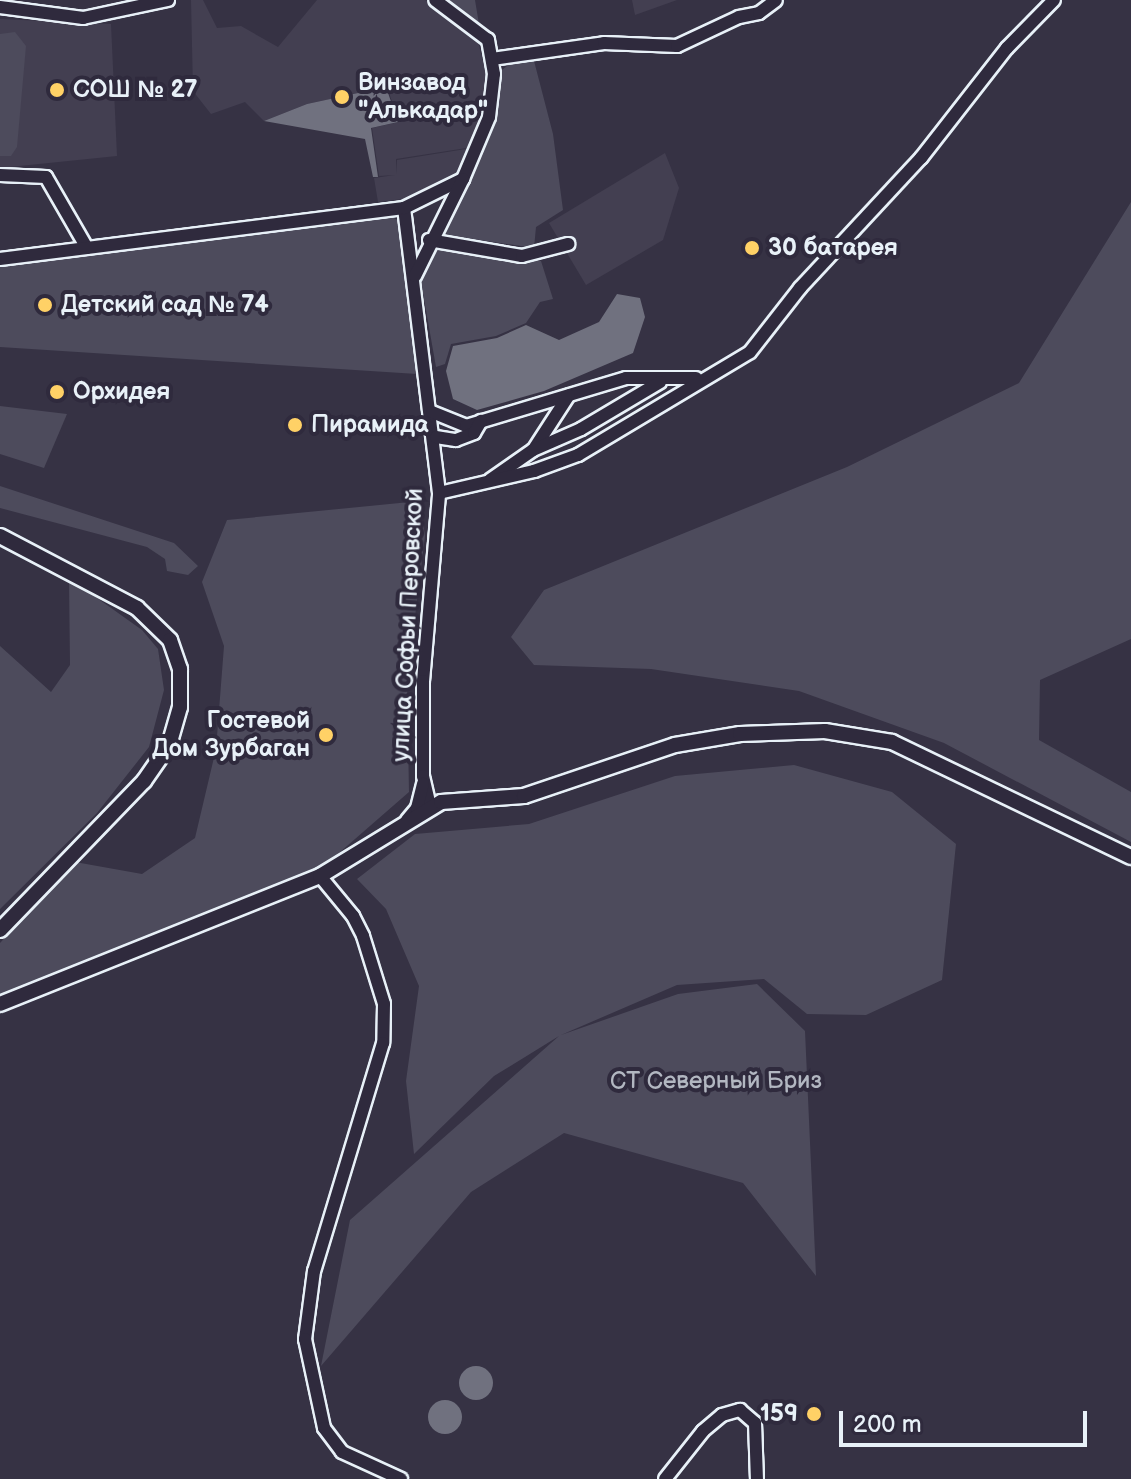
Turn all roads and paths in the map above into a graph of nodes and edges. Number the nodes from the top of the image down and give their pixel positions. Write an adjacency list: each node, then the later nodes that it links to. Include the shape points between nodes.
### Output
1 (168, 0): 5 (street, via 93,17)
2 (435, 0): 7 (street, via 488,40)
3 (776, 0): 7 (street, via 759,13 677,46 604,43)
4 (1049, 2): 16 (street, via 921,158 800,288 760,343)
5 (19, 6): 6 (street)
6 (0, 7)
7 (492, 59): 9 (street, via 495,91)
8 (0, 175): 13 (street, via 46,177)
9 (463, 179): 10 (street); 11 (street)
10 (404, 208): 13 (street); 15 (street, улица Софьи Перовской)
11 (429, 240): 12 (street, via 522,256); 15 (street)
12 (568, 244)
13 (87, 248): 14 (street)
14 (0, 259)
15 (413, 285): 19 (street, улица Софьи Перовской)
16 (700, 378): 17 (street); 23 (street, via 578,455)
17 (660, 382): 18 (street, via 626,378); 22 (street, via 581,429)
18 (569, 395): 20 (street); 22 (street)
19 (432, 412): 20 (street, via 466,426); 21 (street, улица Софьи Перовской)
20 (481, 421): 21 (street, via 474,433 456,440)
21 (436, 437): 24 (street, улица Софьи Перовской)
22 (533, 450): 23 (street, via 507,456)
23 (494, 476): 24 (street)
24 (439, 493): 26 (street, улица Софьи Перовской, via 423,681)
25 (0, 536): 32 (main road, via 86,578 148,619 170,640 180,669 180,707 169,745 144,781)
26 (423, 776): 27 (street, via 435,792); 28 (street, улица Софьи Перовской); 29 (street, via 420,799)
27 (475, 798): 28 (main road); 30 (main road, via 537,793 644,754 709,738 765,731 834,732 911,750)
28 (430, 806): 29 (main road)
29 (407, 820): 31 (main road)
30 (1131, 857)
31 (320, 876): 33 (main road); 34 (street, via 363,936 384,1004 383,1043 314,1271 305,1339 324,1428 342,1452)
32 (0, 930)
33 (0, 1004)
34 (401, 1479)
35 (665, 1479): 36 (street, via 694,1439 722,1415 740,1410 755,1423)
36 (757, 1479)

